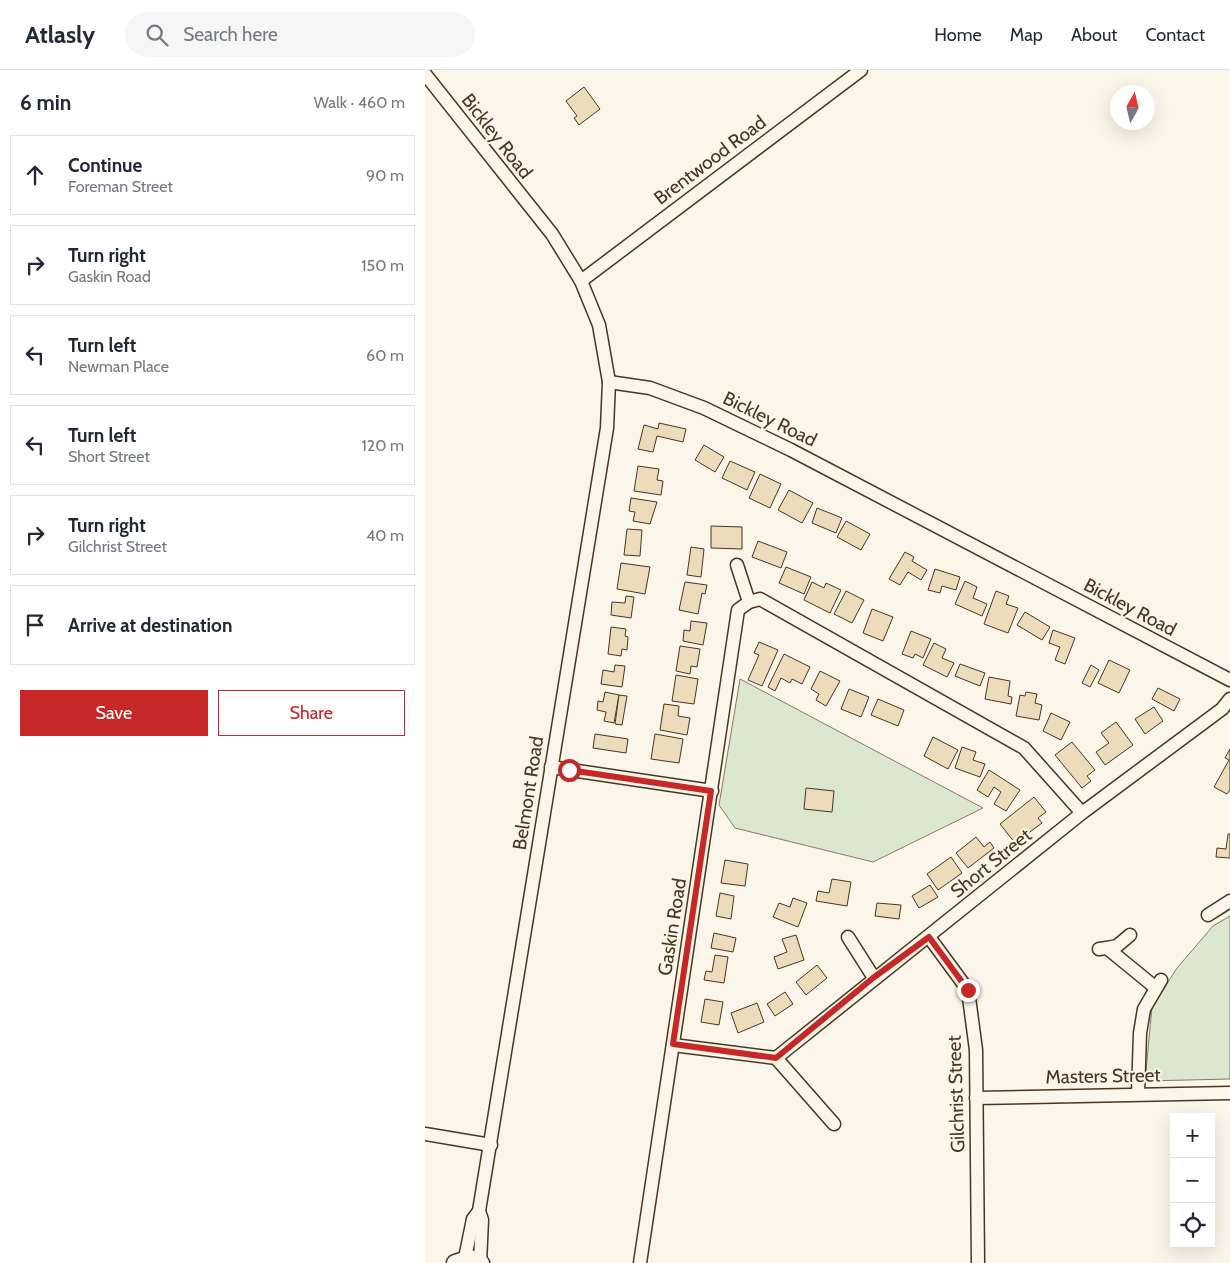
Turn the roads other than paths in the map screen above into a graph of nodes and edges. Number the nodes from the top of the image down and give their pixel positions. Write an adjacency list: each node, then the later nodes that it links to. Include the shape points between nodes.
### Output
1 (861, 70): 3 (street, Brentwood Road)
2 (425, 74): 3 (street, Bickley Road, via 552,234)
3 (581, 281): 4 (street, Bickley Road, via 599,325)
4 (609, 382): 7 (street, Bickley Road, via 649,388 704,408 791,450); 9 (street, Belmont Road, via 607,428)
5 (737, 565): 6 (street)
6 (749, 602): 10 (street, Gaskin Road, via 738,610); 11 (street, via 760,599 1024,748)
7 (1230, 680)
8 (1230, 699): 11 (street, Short Street, via 1222,709)
9 (551, 767): 10 (street); 25 (street, Belmont Road)
10 (711, 791): 18 (street, Gaskin Road)
11 (1082, 813): 16 (street, Short Street)
12 (1230, 901): 13 (street)
13 (1208, 915)
14 (1130, 935): 21 (street, via 1117,946 1103,949 1159,984 1144,1009)
15 (848, 937): 17 (street)
16 (929, 937): 17 (street, Short Street); 22 (street, Gilchrist Street, via 968,990 976,1050)
17 (873, 978): 19 (street, Short Street)
18 (673, 1044): 19 (street); 27 (street, Gaskin Road)
19 (776, 1058): 23 (street)
20 (1230, 1093): 21 (street, Masters Street)
21 (1138, 1094): 22 (street, Masters Street)
22 (976, 1098): 28 (street, Gilchrist Street)
23 (833, 1124)
24 (425, 1134): 25 (street)
25 (491, 1145): 26 (street, Belmont Road, via 479,1211 473,1219)
26 (470, 1262)
27 (640, 1263)
28 (978, 1263)

